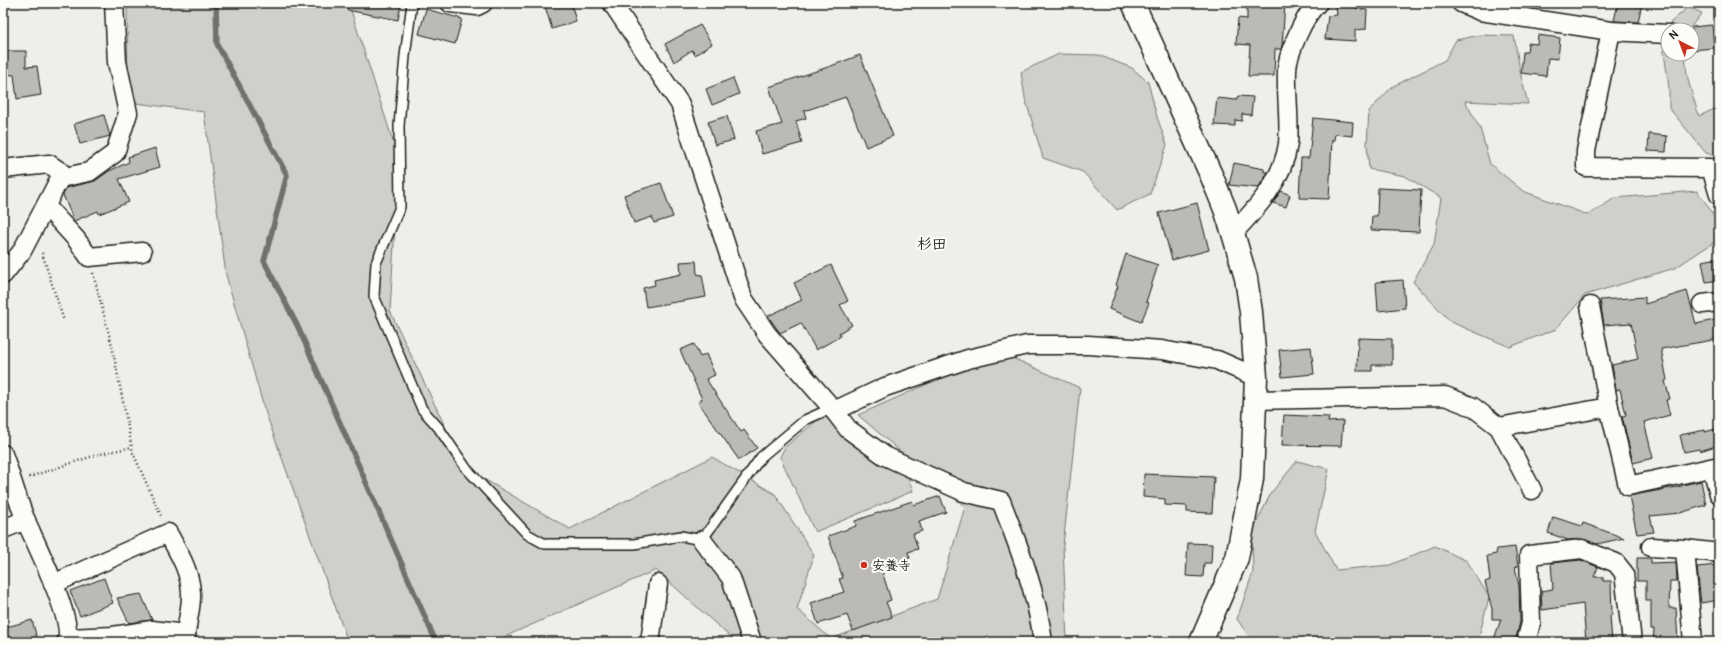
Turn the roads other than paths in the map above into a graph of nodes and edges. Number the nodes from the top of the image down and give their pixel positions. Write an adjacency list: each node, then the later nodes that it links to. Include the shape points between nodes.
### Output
1 (114, 3): 12 (street, via 117,62 128,113 115,153 89,172)
2 (412, 3): 30 (lane, via 399,126 400,207 376,263 374,296 422,409 438,427 466,468 526,534 545,544 634,544 681,536)
3 (450, 3): 4 (street, via 477,6)
4 (483, 3)
5 (612, 3): 22 (street, via 680,104 743,298 767,334)
6 (1133, 3): 15 (street, via 1212,177)
7 (1318, 3): 15 (street, via 1312,8 1298,32 1287,69 1288,144 1280,170 1264,200)
8 (1461, 3): 9 (street, via 1480,11)
9 (1611, 31): 10 (street); 13 (street, via 1586,151 1586,167 1711,168)
10 (1660, 34)
11 (3, 169): 12 (street, via 49,164 61,172)
12 (60, 178): 14 (street)
13 (1719, 195)
14 (46, 206): 16 (street, via 89,257); 17 (street, via 22,251)
15 (1233, 234): 19 (street, via 1247,285)
16 (142, 252)
17 (3, 275)
18 (1590, 306): 21 (street)
19 (1256, 377): 20 (street); 22 (street, via 1216,360 1162,350 1088,345 1027,345 968,359 885,387)
20 (1255, 400): 23 (street, via 1445,396 1473,407); 41 (street, via 1252,480 1237,558)
21 (1609, 407): 23 (street); 25 (street, via 1628,486)
22 (833, 410): 30 (lane, via 805,420 761,456); 40 (street, via 848,429 885,456 964,492 1001,501 1024,559 1040,613)
23 (1499, 427): 26 (street)
24 (3, 454): 28 (street)
25 (1716, 467): 27 (street)
26 (1532, 490)
27 (1719, 494)
28 (26, 520): 29 (street); 34 (street)
29 (3, 529)
30 (702, 540): 39 (street, via 731,578)
31 (1651, 548): 32 (street)
32 (1685, 549): 33 (street); 44 (street)
33 (1719, 553)
34 (53, 584): 36 (street, via 168,533 187,569 191,593); 37 (street, via 65,616)
35 (658, 584): 38 (street)
36 (186, 638): 37 (street, via 152,630)
37 (67, 640)
38 (650, 642)
39 (752, 642)
40 (1043, 642)
41 (1201, 642)
42 (1526, 642): 43 (street, via 1532,623 1529,555 1582,549 1616,563 1624,573)
43 (1632, 642)
44 (1693, 642)

